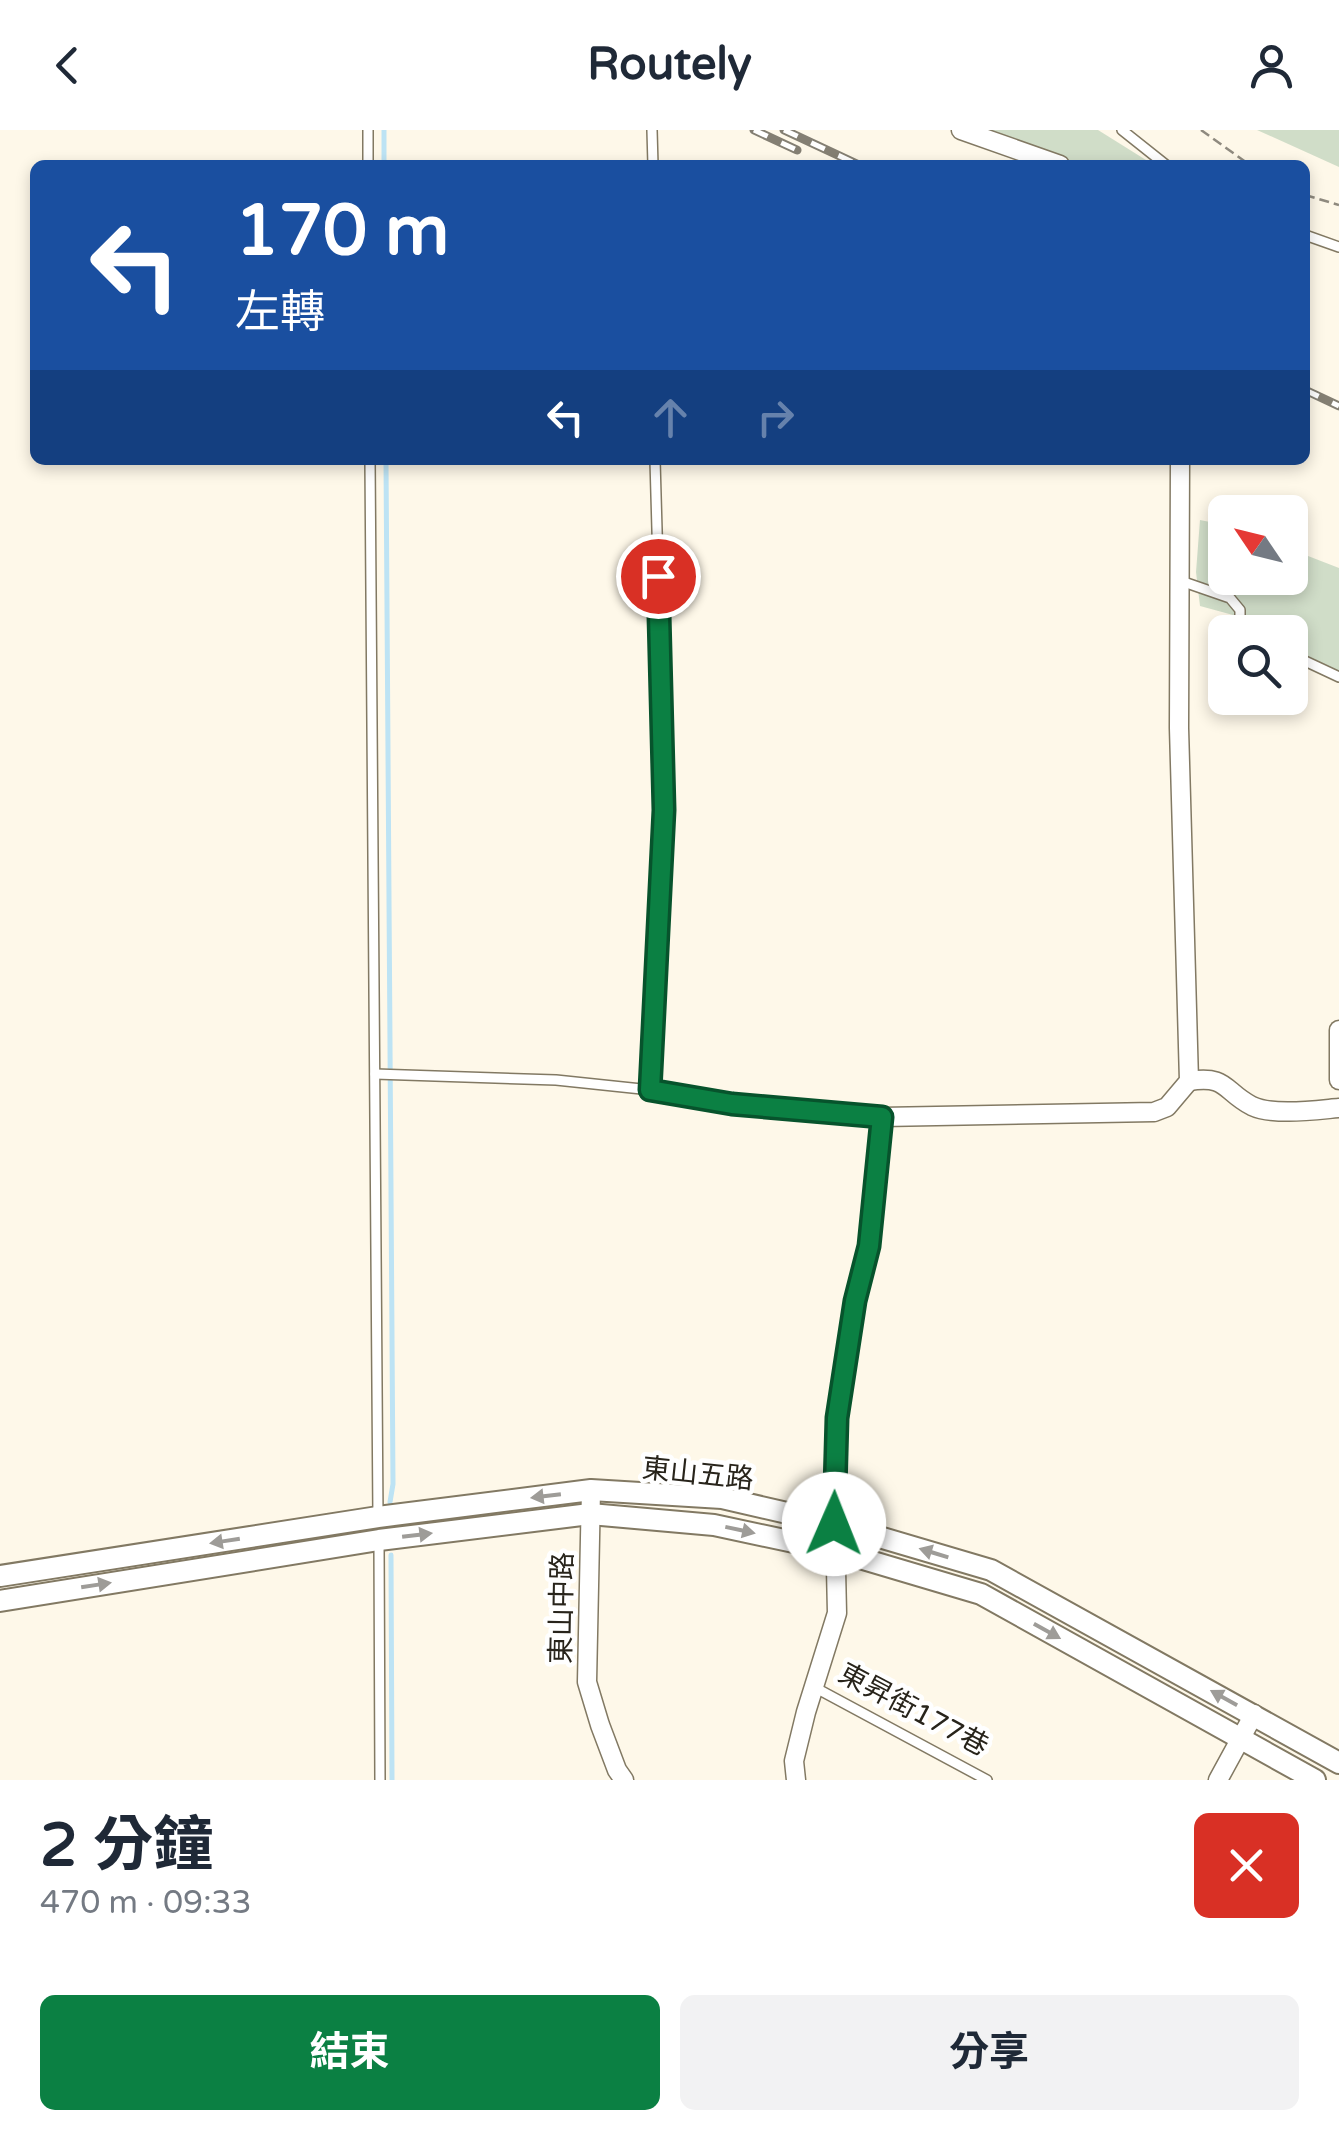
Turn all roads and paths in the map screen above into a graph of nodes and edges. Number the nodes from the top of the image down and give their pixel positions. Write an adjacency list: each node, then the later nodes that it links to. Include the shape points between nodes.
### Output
1 (368, 130): 6 (lane)
2 (652, 130): 7 (lane)
3 (961, 130): 8 (street)
4 (1122, 130): 9 (lane)
5 (1201, 130): 10 (path)
6 (368, 160)
7 (652, 160)
8 (1046, 160)
9 (1160, 160)
10 (1243, 160)
11 (1310, 196): 12 (path)
12 (1339, 205)
13 (1310, 237): 14 (lane)
14 (1339, 247)
15 (370, 465): 23 (lane)
16 (655, 465): 26 (lane, via 664,810)
17 (1180, 465): 18 (street)
18 (1178, 580): 19 (lane, via 1230,598); 25 (street)
19 (1240, 615)
20 (1308, 662): 21 (lane)
21 (1339, 677)
22 (1339, 1030): 24 (street)
23 (375, 1074): 26 (lane); 32 (lane)
24 (1339, 1080)
25 (1189, 1081): 28 (street, via 1209,1078 1253,1106 1273,1110); 29 (street, via 1154,1112)
26 (650, 1090): 29 (lane)
27 (1339, 1096): 28 (street)
28 (1339, 1108)
29 (882, 1117): 33 (street, 東昇街177巷, via 869,1246 837,1418)
30 (590, 1490): 31 (street, 東山中路); 32 (street, 東山五路, one-way to 32); 33 (street, 東山五路, via 722,1498)
31 (590, 1514): 34 (street, 東山五路, one-way to 31); 35 (street, 東山五路, one-way to 35, via 714,1524); 43 (street, 東山中路, via 587,1682)
32 (378, 1517): 34 (lane); 36 (street, 東山五路, one-way to 36)
33 (834, 1524): 35 (street, 東昇街177巷); 39 (street, 東山五路, one-way to 33, via 991,1570)
34 (379, 1540): 37 (street, 東山五路, one-way to 34); 42 (lane)
35 (836, 1551): 38 (street, 東昇街177巷, via 837,1614); 40 (street, 東山五路, one-way to 40, via 982,1594)
36 (0, 1576)
37 (0, 1601)
38 (814, 1687): 44 (street, 東昇街177巷, via 794,1761); 45 (lane, 東昇街177巷)
39 (1254, 1714): 40 (street); 41 (street, 東山五路)
40 (1242, 1738): 46 (street); 47 (street, 東山五路)
41 (1339, 1763)
42 (380, 1780)
43 (624, 1780)
44 (796, 1780)
45 (986, 1780)
46 (1218, 1780)
47 (1315, 1780)

